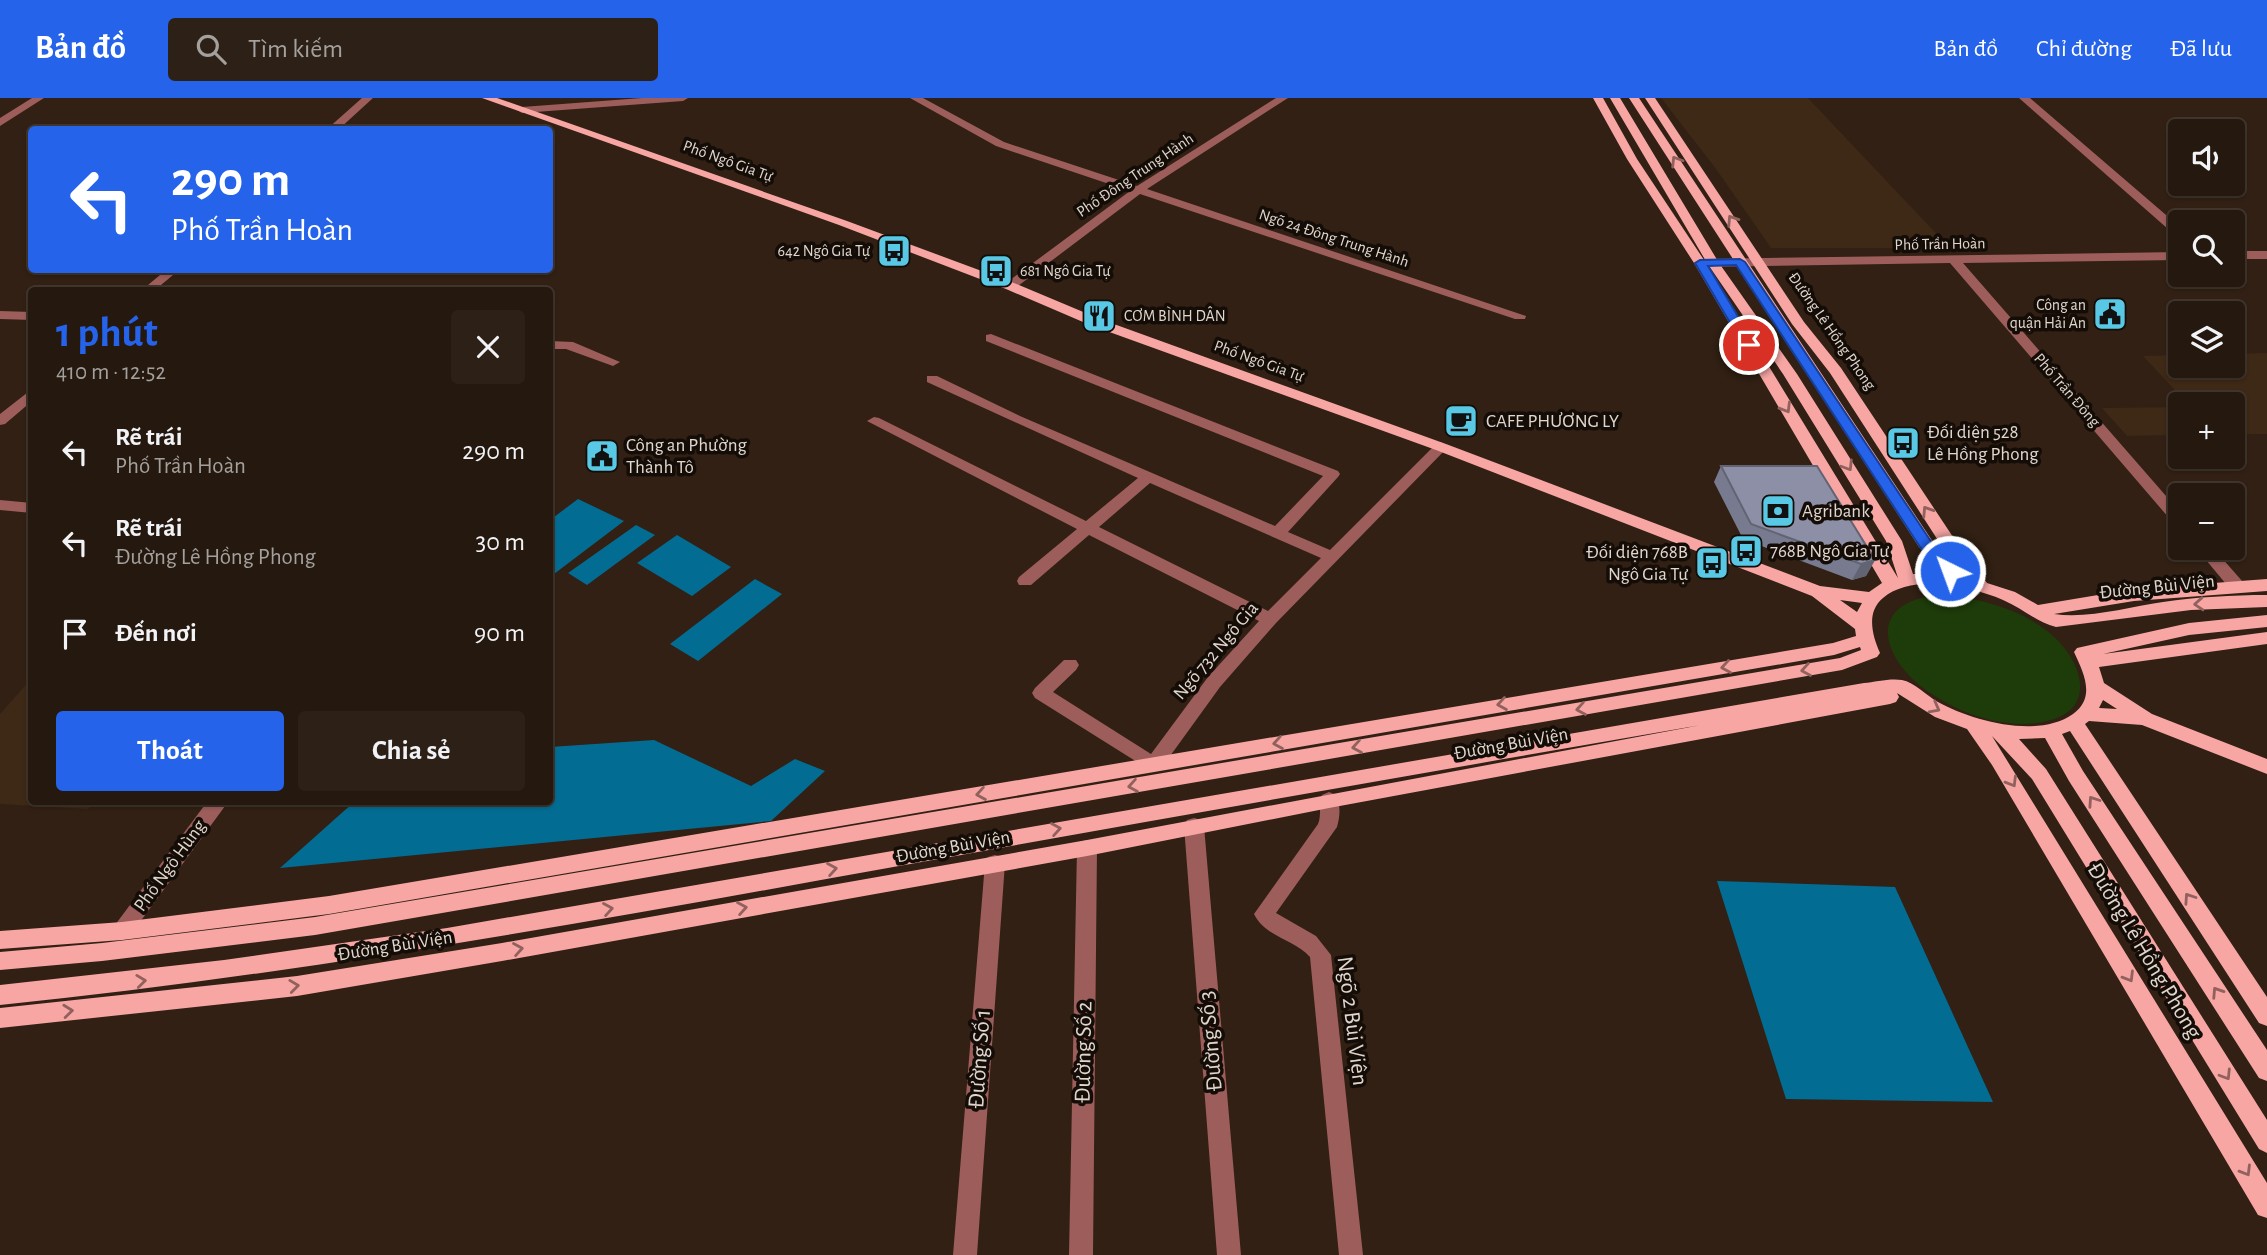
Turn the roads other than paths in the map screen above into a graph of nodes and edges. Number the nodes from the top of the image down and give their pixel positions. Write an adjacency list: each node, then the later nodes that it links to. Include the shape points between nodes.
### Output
1 (39, 98): 12 (street)
2 (368, 98): 13 (street)
3 (487, 98): 11 (main road, Phố Ngô Gia Tự)
4 (683, 98): 11 (street)
5 (915, 98): 14 (street, Ngõ 24 Đông Trung Hành, via 1000,144)
6 (1283, 98): 14 (street, Phố Đông Trung Hành)
7 (1598, 98): 22 (main road, via 1632,159)
8 (1615, 98): 22 (main road)
9 (2024, 98): 15 (street)
10 (1641, 99): 20 (main road, Đường Lê Hồng Phong, one-way to 10); 21 (main road, Đường Lê Hồng Phong, one-way to 10)
11 (522, 110): 24 (main road, Phố Ngô Gia Tự)
12 (0, 123)
13 (336, 126)
14 (1139, 189): 24 (street, Phố Đông Trung Hành); 28 (street, Ngõ 24 Đông Trung Hành)
15 (2168, 223)
16 (2245, 255): 17 (street)
17 (2267, 255)
18 (2168, 256): 19 (street, Phố Trần Hoàn)
19 (1953, 259): 20 (street, Phố Trần Hoàn); 39 (street, Phố Trần Đông)
20 (1759, 261): 21 (street, Phố Trần Hoàn); 49 (main road, Đường Lê Hồng Phong, one-way to 20)
21 (1740, 262): 22 (street, Phố Trần Hoàn); 46 (main road, Đường Lê Hồng Phong, via 1925,543)
22 (1707, 263): 47 (main road, one-way to 47); 47 (main road, one-way to 47, via 1790,374 1894,541)
23 (169, 273): 25 (street)
24 (1010, 286): 36 (main road, Phố Ngô Gia Tự, via 1095,322)
25 (152, 287)
26 (0, 315): 27 (street)
27 (28, 316)
28 (1520, 316)
29 (991, 338): 42 (street, via 1333,474)
30 (553, 345): 31 (street, via 568,345)
31 (613, 362)
32 (932, 379): 37 (street)
33 (28, 396): 34 (street)
34 (0, 421)
35 (874, 421): 41 (street)
36 (1441, 447): 43 (street, Ngõ 732 Ngô Gia); 51 (main road, Phố Ngô Gia Tự)
37 (1148, 477): 41 (street); 42 (street)
38 (0, 505): 40 (street)
39 (2168, 507)
40 (28, 508)
41 (1086, 529): 45 (street); 55 (street)
42 (1277, 534): 43 (street)
43 (1332, 557): 55 (street, Ngõ 732 Ngô Gia)
44 (2214, 560): 50 (street)
45 (1025, 581)
46 (1961, 582): 47 (main road, via 1924,579); 49 (main road)
47 (1900, 583): 52 (main road)
48 (2267, 585): 50 (main road, Đường Bùi Viện)
49 (1981, 586): 54 (main road)
50 (2237, 586): 54 (main road, Đường Bùi Viện, via 2134,595)
51 (1818, 592): 52 (main road); 58 (main road)
52 (1873, 598): 58 (main road, via 1865,611)
53 (2267, 601): 54 (main road, Đường Bùi Viện, one-way to 54)
54 (2045, 616)
55 (1270, 619): 68 (street, Ngõ 732 Ngô Gia, via 1213,682)
56 (2267, 621): 59 (main road, via 2189,629)
57 (2267, 638): 59 (main road)
58 (1866, 639): 68 (main road, Đường Bùi Viện, one-way to 68, via 1834,649); 77 (main road, Đường Bùi Viện, one-way to 77, via 1842,664 315,926)
59 (2086, 657): 61 (main road)
60 (1070, 665): 68 (street, via 1041,692)
61 (2097, 687): 63 (main road, via 2095,701); 64 (main road)
62 (1905, 690): 65 (main road, one-way to 65); 70 (main road, Đường Bùi Viện); 78 (main road, Đường Bùi Viện, one-way to 62, via 306,960 1293,787)
63 (2081, 719): 64 (main road); 67 (main road); 79 (main road, one-way to 63)
64 (2146, 719): 69 (main road)
65 (1974, 725): 66 (main road); 83 (main road, Đường Lê Hồng Phong, one-way to 83)
66 (2001, 732): 67 (main road); 82 (main road, Đường Lê Hồng Phong, one-way to 82, via 2039,774)
67 (2051, 732): 81 (main road, Đường Lê Hồng Phong, one-way to 67)
68 (1153, 765): 75 (main road, Đường Bùi Viện, one-way to 75, via 329,905)
69 (2267, 768)
70 (1329, 800): 72 (main road, Đường Bùi Viện); 87 (street, Ngõ 2 Bùi Viện, via 1327,827 1264,914 1311,944 1320,955)
71 (216, 805): 75 (street, Phố Ngô Hùng)
72 (1195, 826): 73 (main road, Đường Bùi Viện); 86 (street, Đường Số 3)
73 (1087, 848): 74 (main road, Đường Bùi Viện); 85 (street, Đường Số 2)
74 (995, 863): 80 (main road, Đường Bùi Viện, one-way to 74, via 297,986); 84 (street, Đường Số 1)
75 (122, 931): 76 (main road, Đường Bùi Viện)
76 (0, 940)
77 (0, 961)
78 (0, 995)
79 (2267, 1016)
80 (0, 1018)
81 (2267, 1070)
82 (2267, 1141)
83 (2267, 1206)
84 (965, 1255)
85 (1081, 1255)
86 (1228, 1255)
87 (1351, 1255)

